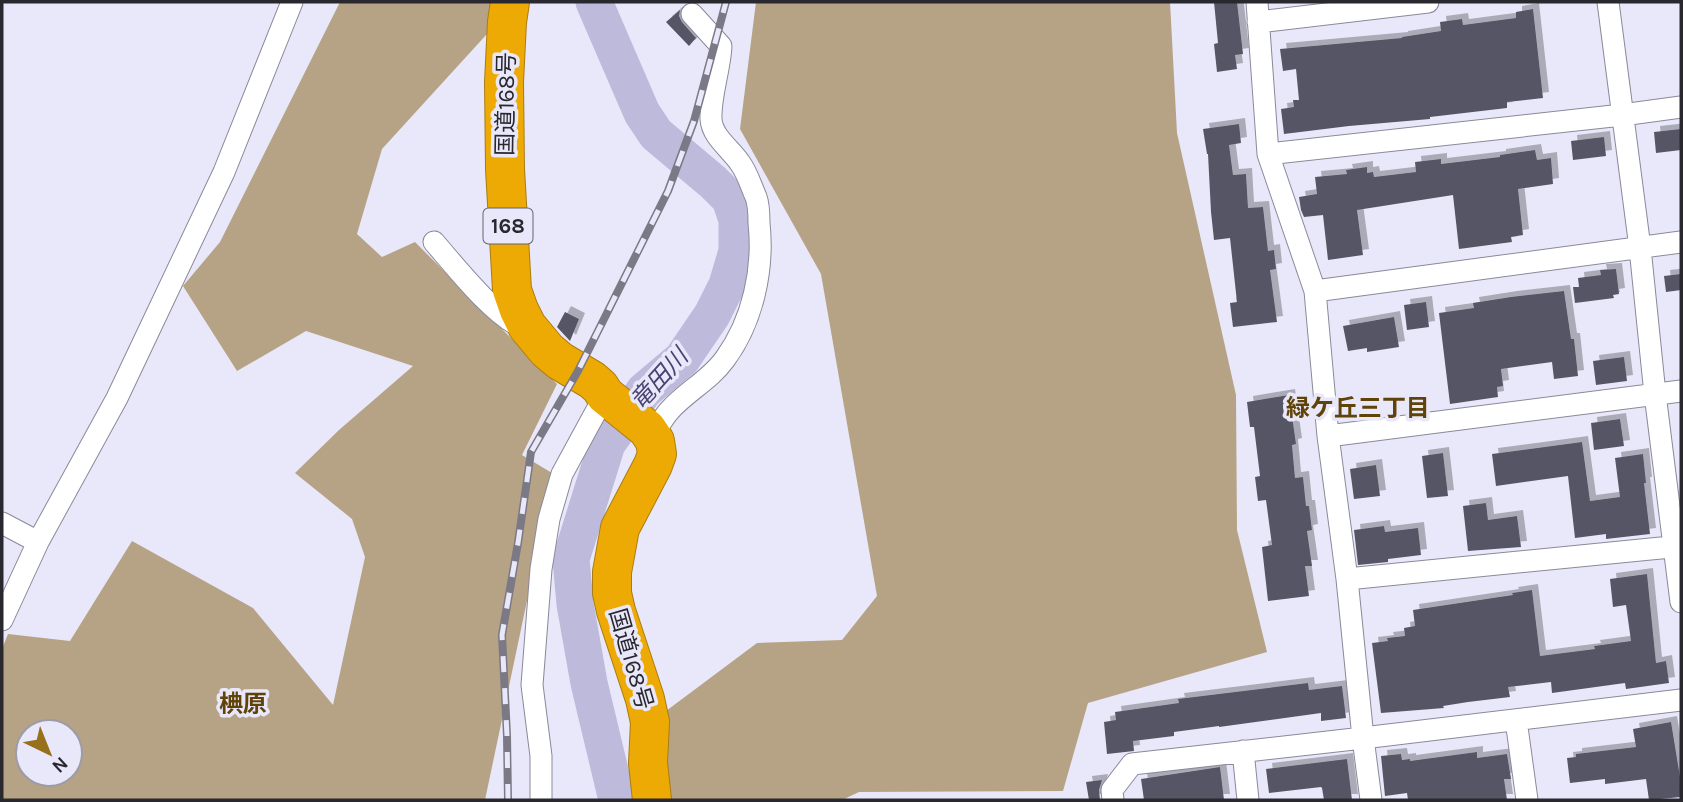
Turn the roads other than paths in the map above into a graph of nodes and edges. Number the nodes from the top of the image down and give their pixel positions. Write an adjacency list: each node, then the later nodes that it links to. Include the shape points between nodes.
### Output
1 (292, 2): 21 (street, via 225,172 117,398)
2 (510, 2): 14 (highway, 国道168号 / 168, via 504,82 505,169 512,290)
3 (1428, 2): 5 (street)
4 (1608, 2): 8 (street)
5 (1258, 12): 9 (street)
6 (692, 14): 18 (street, via 722,46 711,120 714,131 742,164 757,200 761,242 757,282 749,311 725,359)
7 (1681, 107): 8 (street)
8 (1622, 115): 9 (street); 12 (street)
9 (1268, 153): 13 (street)
10 (434, 242): 14 (street, via 506,318)
11 (1681, 242): 12 (street)
12 (1640, 248): 13 (street); 16 (street)
13 (1315, 290): 19 (street)
14 (527, 326): 17 (highway, 国道168号 / 168, via 547,350 592,380)
15 (1681, 391): 16 (street)
16 (1655, 394): 19 (street); 22 (street)
17 (611, 400): 18 (highway, 国道168号 / 168); 30 (street, via 562,474 549,519 532,685)
18 (649, 432): 31 (highway, 国道168号, via 657,454 620,528 612,593 645,699)
19 (1328, 436): 23 (street)
20 (2, 523): 21 (street)
21 (38, 542): 25 (street)
22 (1678, 546): 23 (street); 24 (street)
23 (1347, 579): 28 (street)
24 (1681, 602)
25 (2, 620)
26 (1681, 700): 27 (street)
27 (1516, 720): 28 (street); 35 (street)
28 (1363, 738): 29 (street); 34 (street)
29 (1243, 751): 32 (street, via 1132,764 1112,790); 33 (street)
30 (541, 800)
31 (652, 800)
32 (1113, 800)
33 (1248, 800)
34 (1371, 800)
35 (1527, 800)

